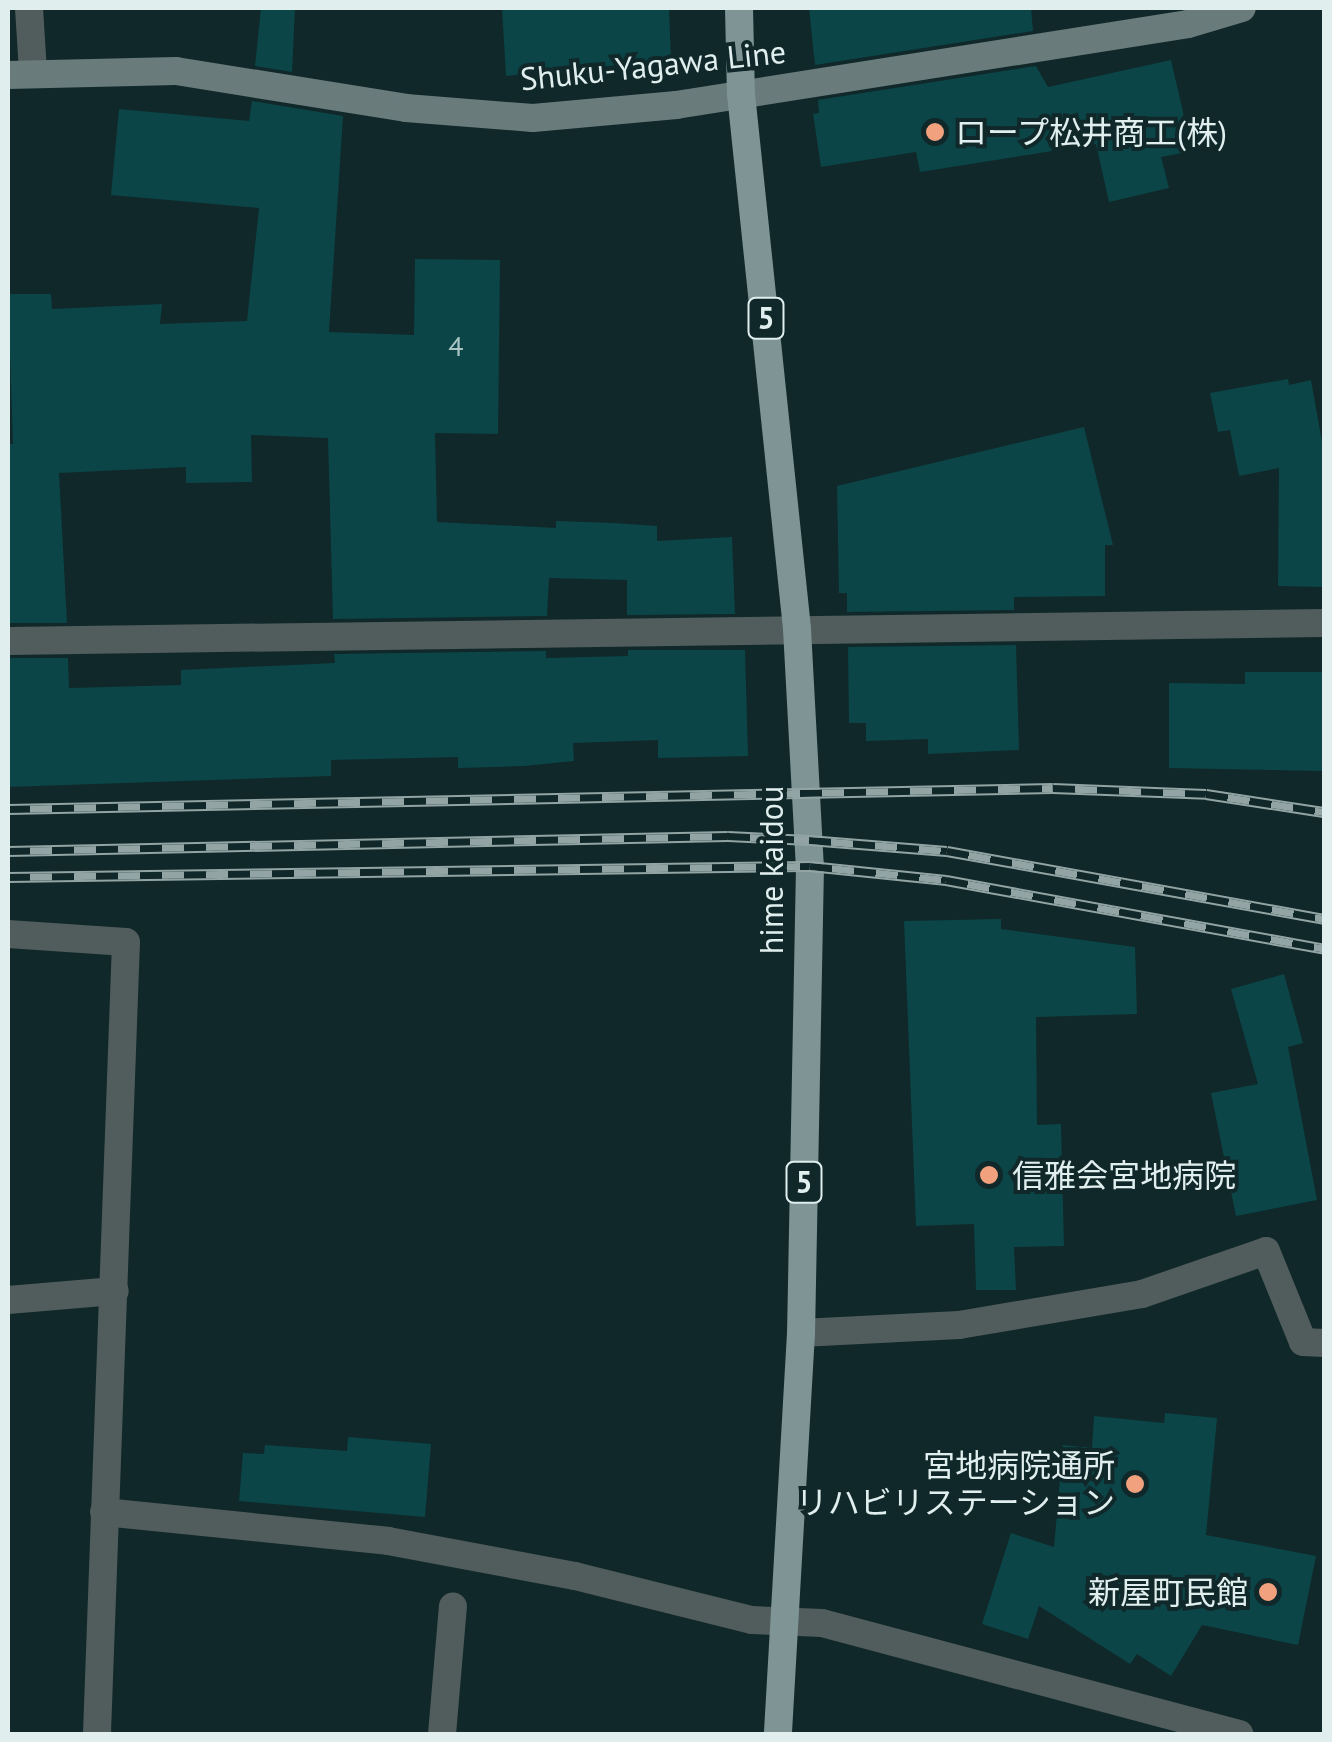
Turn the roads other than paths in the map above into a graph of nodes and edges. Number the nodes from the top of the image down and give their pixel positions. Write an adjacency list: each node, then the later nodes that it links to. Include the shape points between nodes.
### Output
1 (29, 8): 4 (street)
2 (739, 8): 5 (main road, hime kaidou / 5)
3 (1242, 8): 5 (main road, Shuku-Yagawa Line, via 1188,24)
4 (20, 72): 5 (main road, Shuku-Yagawa Line, via 176,71 406,108 533,118)
5 (742, 94): 7 (main road, hime kaidou / 5)
6 (1324, 622): 7 (street)
7 (797, 629): 8 (street); 12 (main road, hime kaidou / 5, via 810,866)
8 (8, 641)
9 (8, 934): 10 (street, via 126,942)
10 (115, 1291): 11 (street); 14 (street)
11 (8, 1300)
12 (802, 1333): 13 (street, via 959,1325 1142,1294 1266,1251 1303,1342); 16 (main road, hime kaidou / 5)
13 (1324, 1343)
14 (104, 1512): 16 (street, via 388,1541 574,1576 752,1620); 17 (street)
15 (453, 1606): 18 (street)
16 (784, 1620): 19 (main road, hime kaidou / 5); 20 (street, via 822,1623)
17 (97, 1734)
18 (442, 1734)
19 (778, 1734)
20 (1240, 1734)

